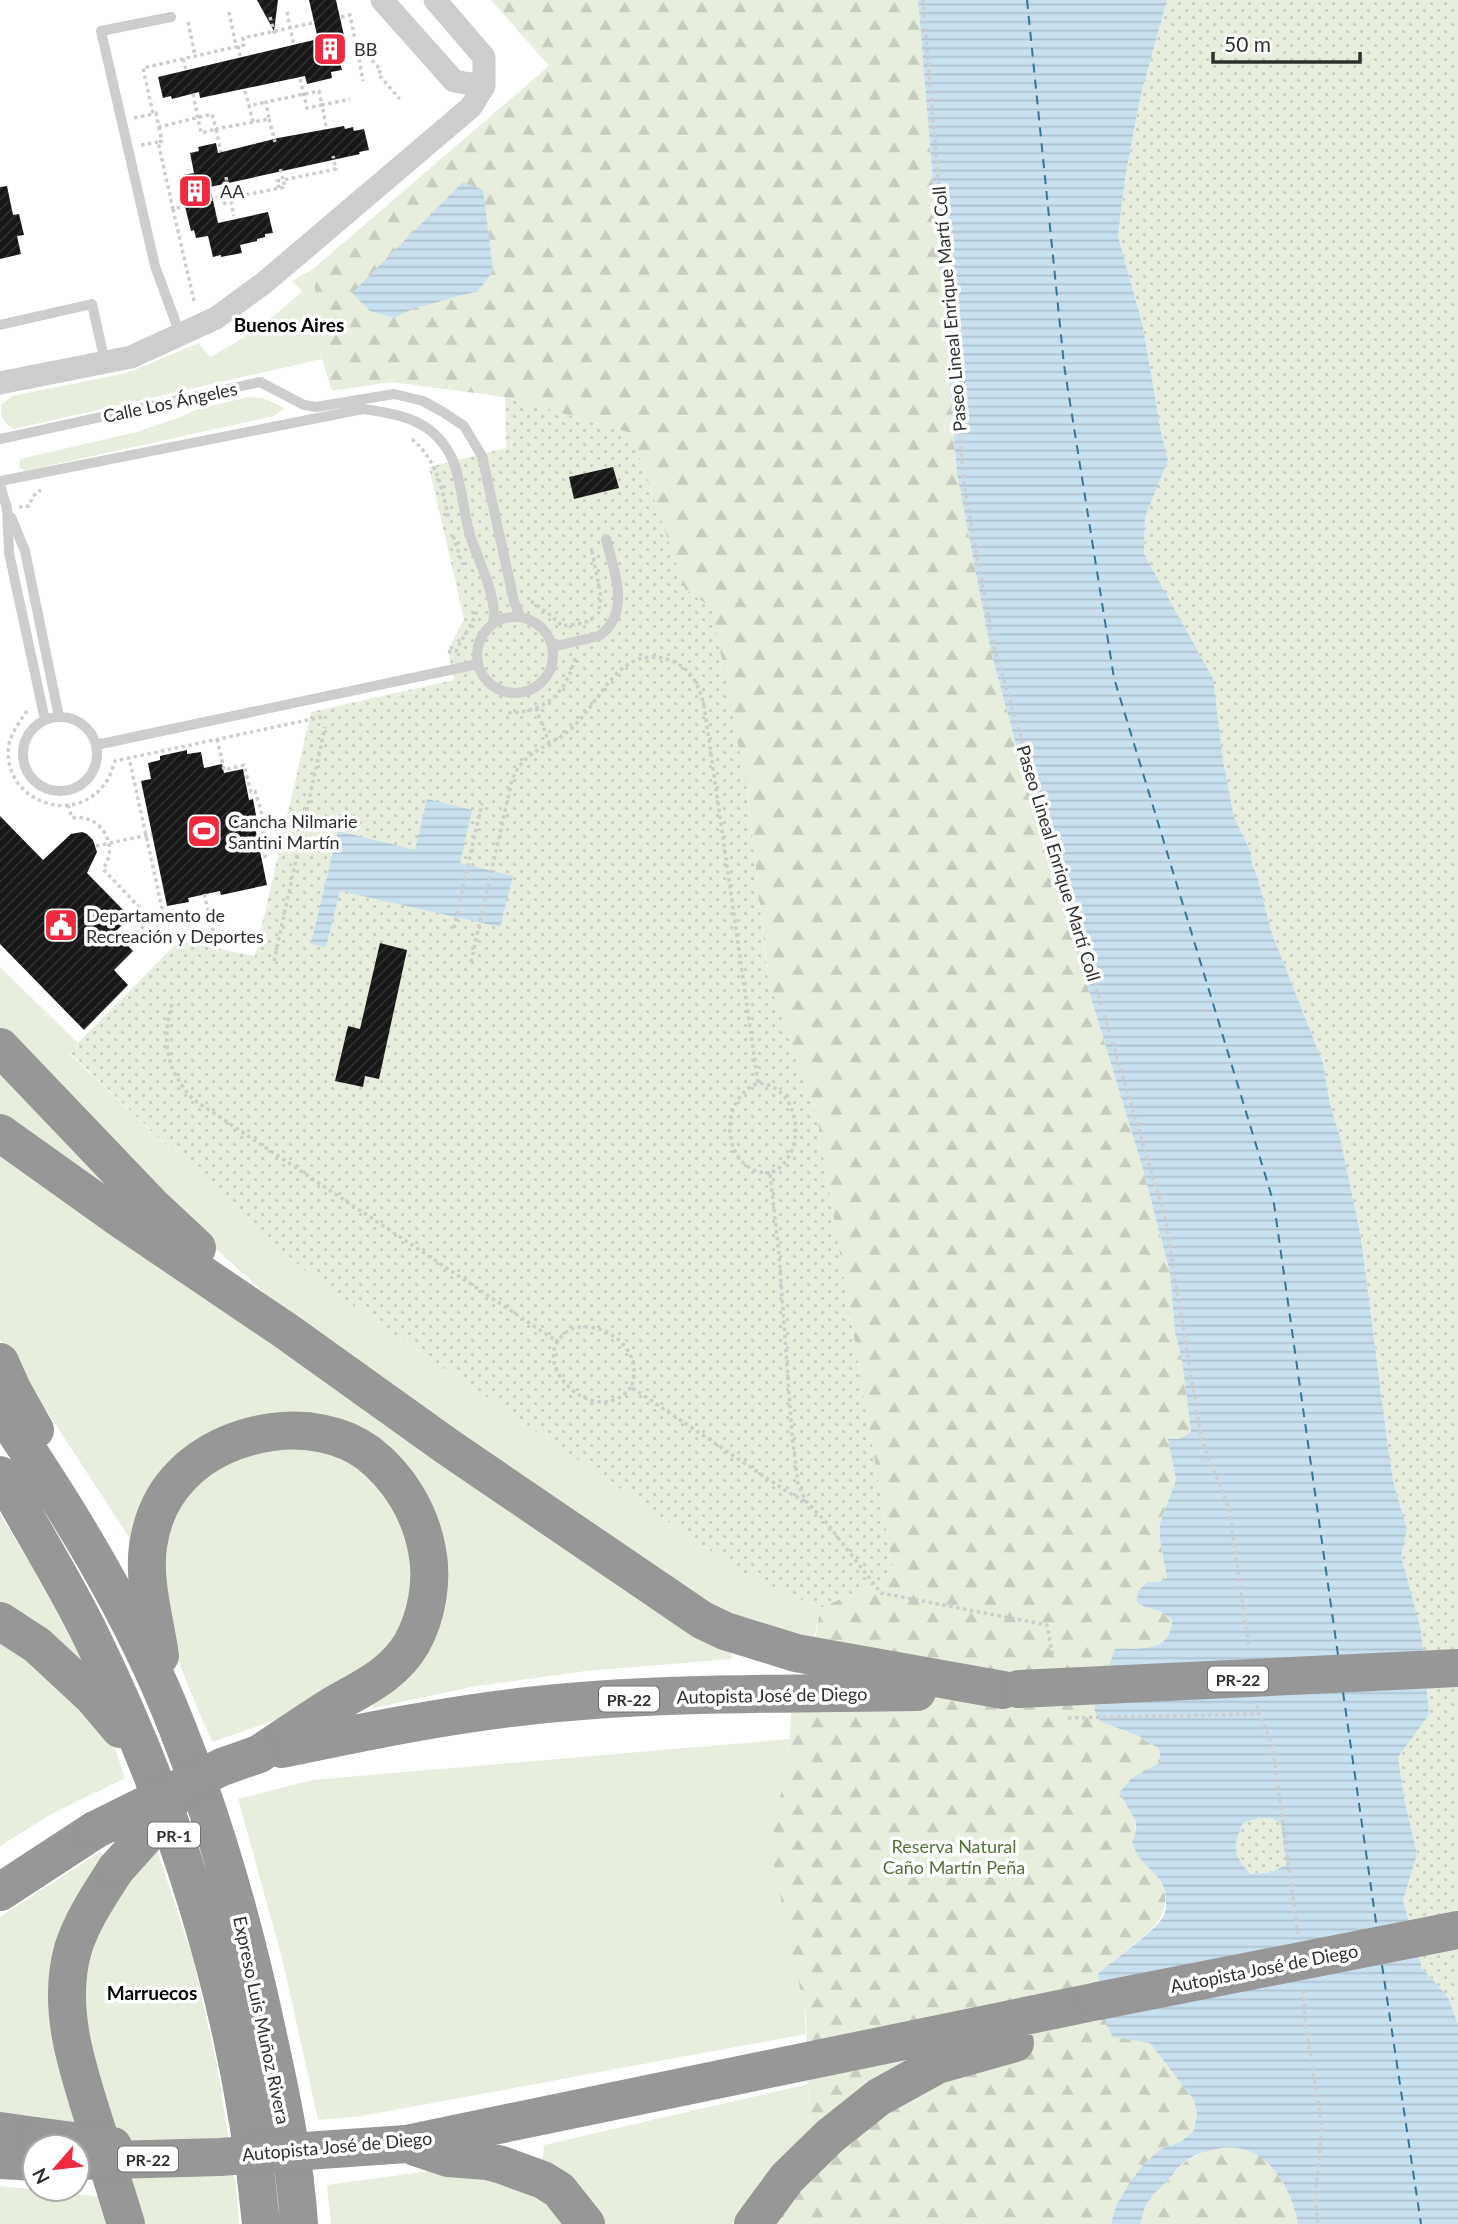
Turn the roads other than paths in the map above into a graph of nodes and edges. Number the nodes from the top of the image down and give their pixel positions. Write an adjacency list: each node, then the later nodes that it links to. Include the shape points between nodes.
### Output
1 (382, 0): 4 (street, via 454,81)
2 (435, 0): 4 (street, via 484,57)
3 (172, 17): 6 (lane, via 102,31 155,266)
4 (484, 86): 6 (street, via 471,107 264,283 216,318)
5 (0, 325): 7 (lane, via 92,304)
6 (180, 334): 7 (street, via 131,357)
7 (105, 362): 8 (street)
8 (0, 383)
9 (0, 439): 15 (lane, Calle Los Ángeles, via 260,382 316,407 394,394 423,401 464,426 482,456)
10 (0, 483): 11 (lane); 17 (lane, via 363,409 393,413 428,429 454,463 495,613)
11 (7, 508): 13 (lane); 14 (lane)
12 (606, 539): 19 (lane, via 619,597 617,612 599,636)
13 (25, 551): 14 (lane); 16 (lane)
14 (5, 554): 18 (lane)
15 (520, 617): 17 (lane); 19 (lane, via 540,626)
16 (41, 621): 18 (lane); 21 (lane)
17 (493, 623): 20 (lane, via 477,645)
18 (25, 624): 22 (lane)
19 (552, 647): 20 (lane, via 548,674 534,689 524,692 498,690 483,677)
20 (478, 664): 23 (lane)
21 (59, 717): 22 (lane); 23 (lane, via 80,722)
22 (46, 720): 23 (lane, via 29,733 23,753 28,773 44,788 64,791 84,783 96,766)
23 (96, 745)
24 (0, 1048): 26 (highway, via 152,1206)
25 (0, 1133): 26 (highway)
26 (286, 1331): 34 (highway, via 702,1620 796,1653)
27 (0, 1362): 30 (highway, via 70,1492)
28 (0, 1409): 30 (highway, Expreso Luis Muñoz Rivera / PR-1)
29 (0, 1475): 36 (highway, Expreso Luis Muñoz Rivera / PR-1, via 91,1636)
30 (88, 1546): 33 (highway, Expreso Luis Muñoz Rivera / PR-1)
31 (0, 1620): 36 (highway, via 37,1644 92,1696)
32 (1458, 1668): 34 (highway, Autopista José de Diego / PR-22, bridge)
33 (156, 1677): 35 (highway, via 160,1661 149,1591 148,1548 160,1506 183,1474 224,1446 290,1430 322,1433 366,1452 402,1489 419,1521 430,1564 426,1604 412,1643 393,1667); 47 (highway, Expreso Luis Muñoz Rivera / PR-1, via 191,1766 249,1946)
34 (1011, 1689): 35 (highway, Autopista José de Diego / PR-22, via 661,1697 529,1706 399,1724)
35 (259, 1754): 37 (highway, Autopista José de Diego / PR-22, bridge)
36 (147, 1761): 49 (highway, Expreso Luis Muñoz Rivera / PR-1, via 196,1898 230,2024 251,2132)
37 (180, 1788): 38 (highway, Autopista José de Diego / PR-22, bridge, via 95,1830); 48 (highway, bridge, via 159,1821 116,1869 85,1919 67,1982 79,2075)
38 (0, 1892)
39 (1458, 1930): 40 (highway, Autopista José de Diego / PR-22, bridge)
40 (1098, 2001): 41 (highway, Autopista José de Diego / PR-22); 51 (highway, via 1017,2042 937,2065 879,2097 794,2171)
41 (406, 2144): 44 (highway, Autopista José de Diego / PR-22, bridge); 50 (highway, via 448,2158 487,2161 543,2180 559,2190)
42 (21, 2145): 45 (highway)
43 (91, 2148): 44 (highway, bridge)
44 (220, 2157): 46 (highway, Autopista José de Diego / PR-22, bridge)
45 (0, 2161)
46 (91, 2161)
47 (301, 2220)
48 (126, 2224)
49 (261, 2224)
50 (586, 2224)
51 (754, 2224)

